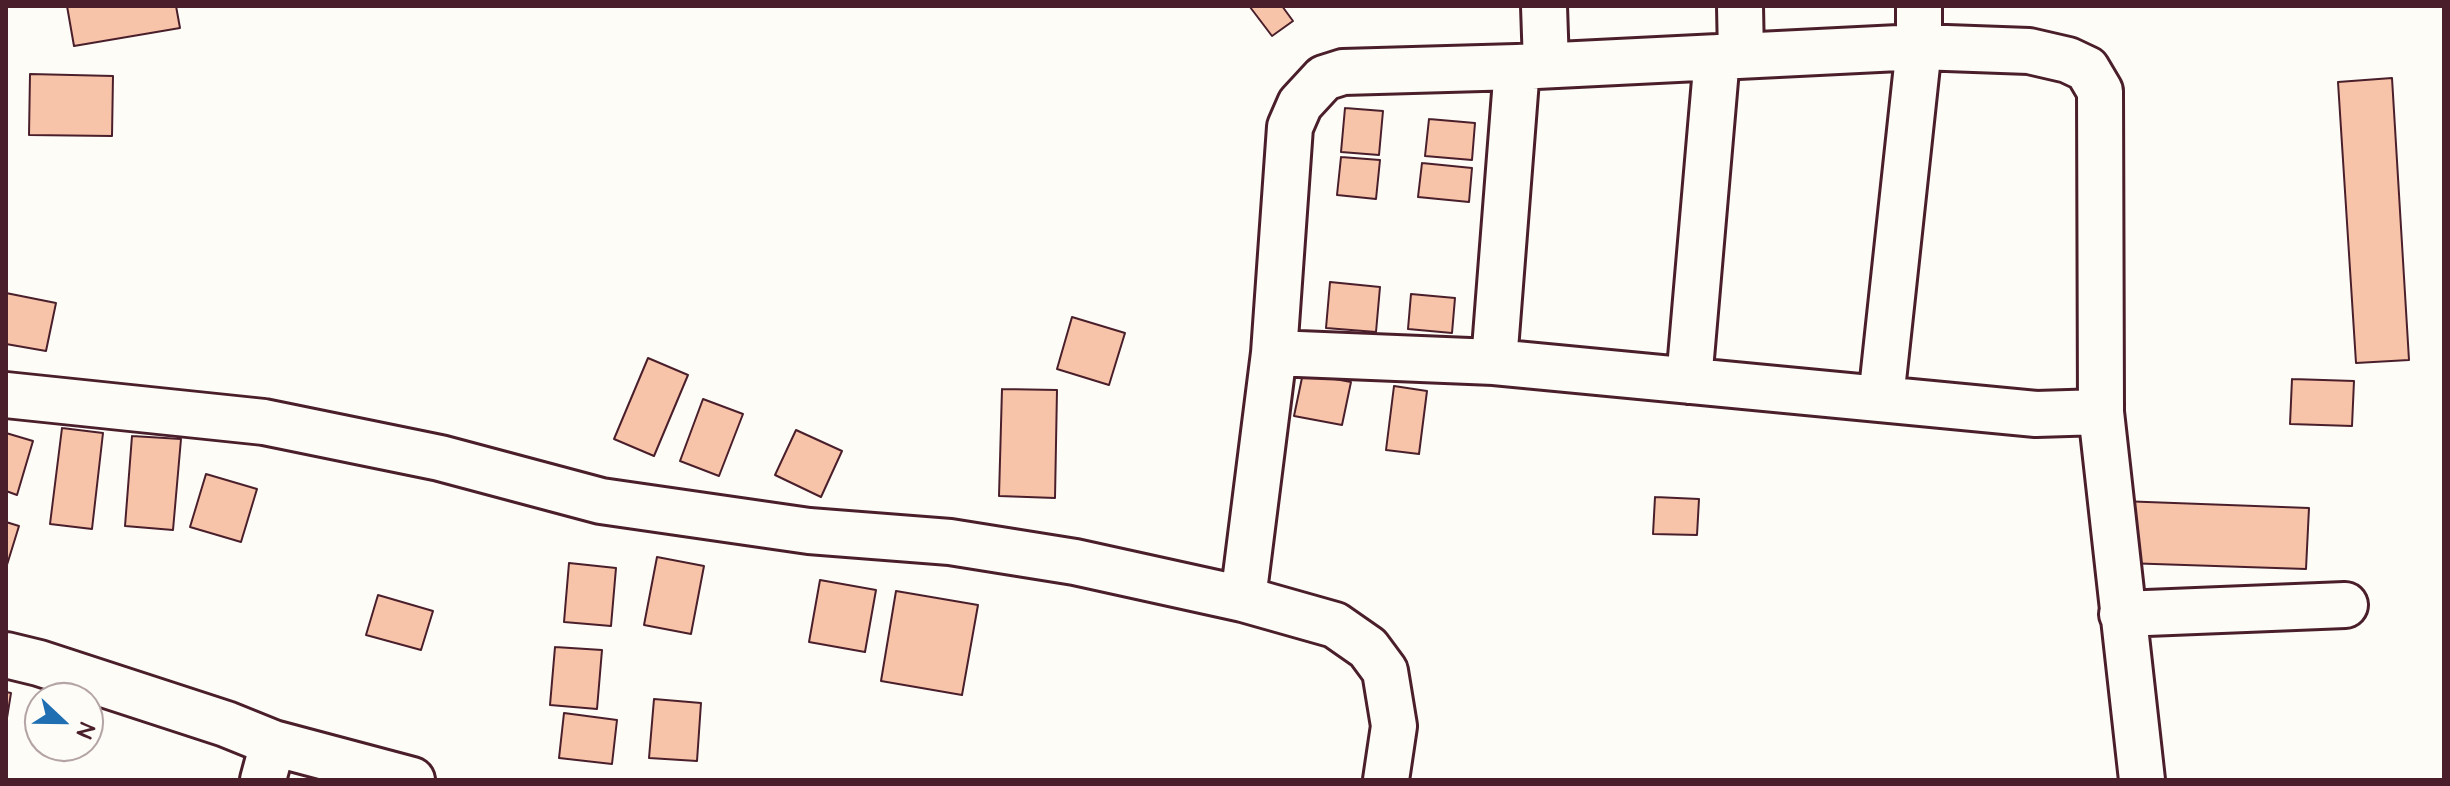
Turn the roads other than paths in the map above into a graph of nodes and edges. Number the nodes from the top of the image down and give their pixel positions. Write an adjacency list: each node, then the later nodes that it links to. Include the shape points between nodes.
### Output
1 (1544, 6): 5 (street)
2 (1740, 6): 4 (street)
3 (1919, 26): 4 (street); 10 (street); 11 (street, via 2068,60 2094,78 2100,91 2101,131)
4 (1729, 56): 5 (street); 8 (street)
5 (1531, 66): 6 (street, via 1343,72 1314,86 1290,127); 7 (street)
6 (1274, 353): 7 (street); 12 (street)
7 (1494, 362): 8 (street)
8 (1689, 381): 10 (street)
9 (6, 395): 12 (street, via 264,422 440,458 601,501 809,531 950,542 1075,562)
10 (1881, 399): 11 (street, via 2036,414)
11 (2101, 412): 14 (street)
12 (1243, 599): 18 (street, via 1335,625 1368,648 1385,671 1394,726)
13 (2345, 605): 14 (street)
14 (2122, 614): 19 (street)
15 (6, 655): 16 (street, via 212,719)
16 (268, 762): 17 (street)
17 (412, 780)
18 (1386, 780)
19 (2142, 780)

